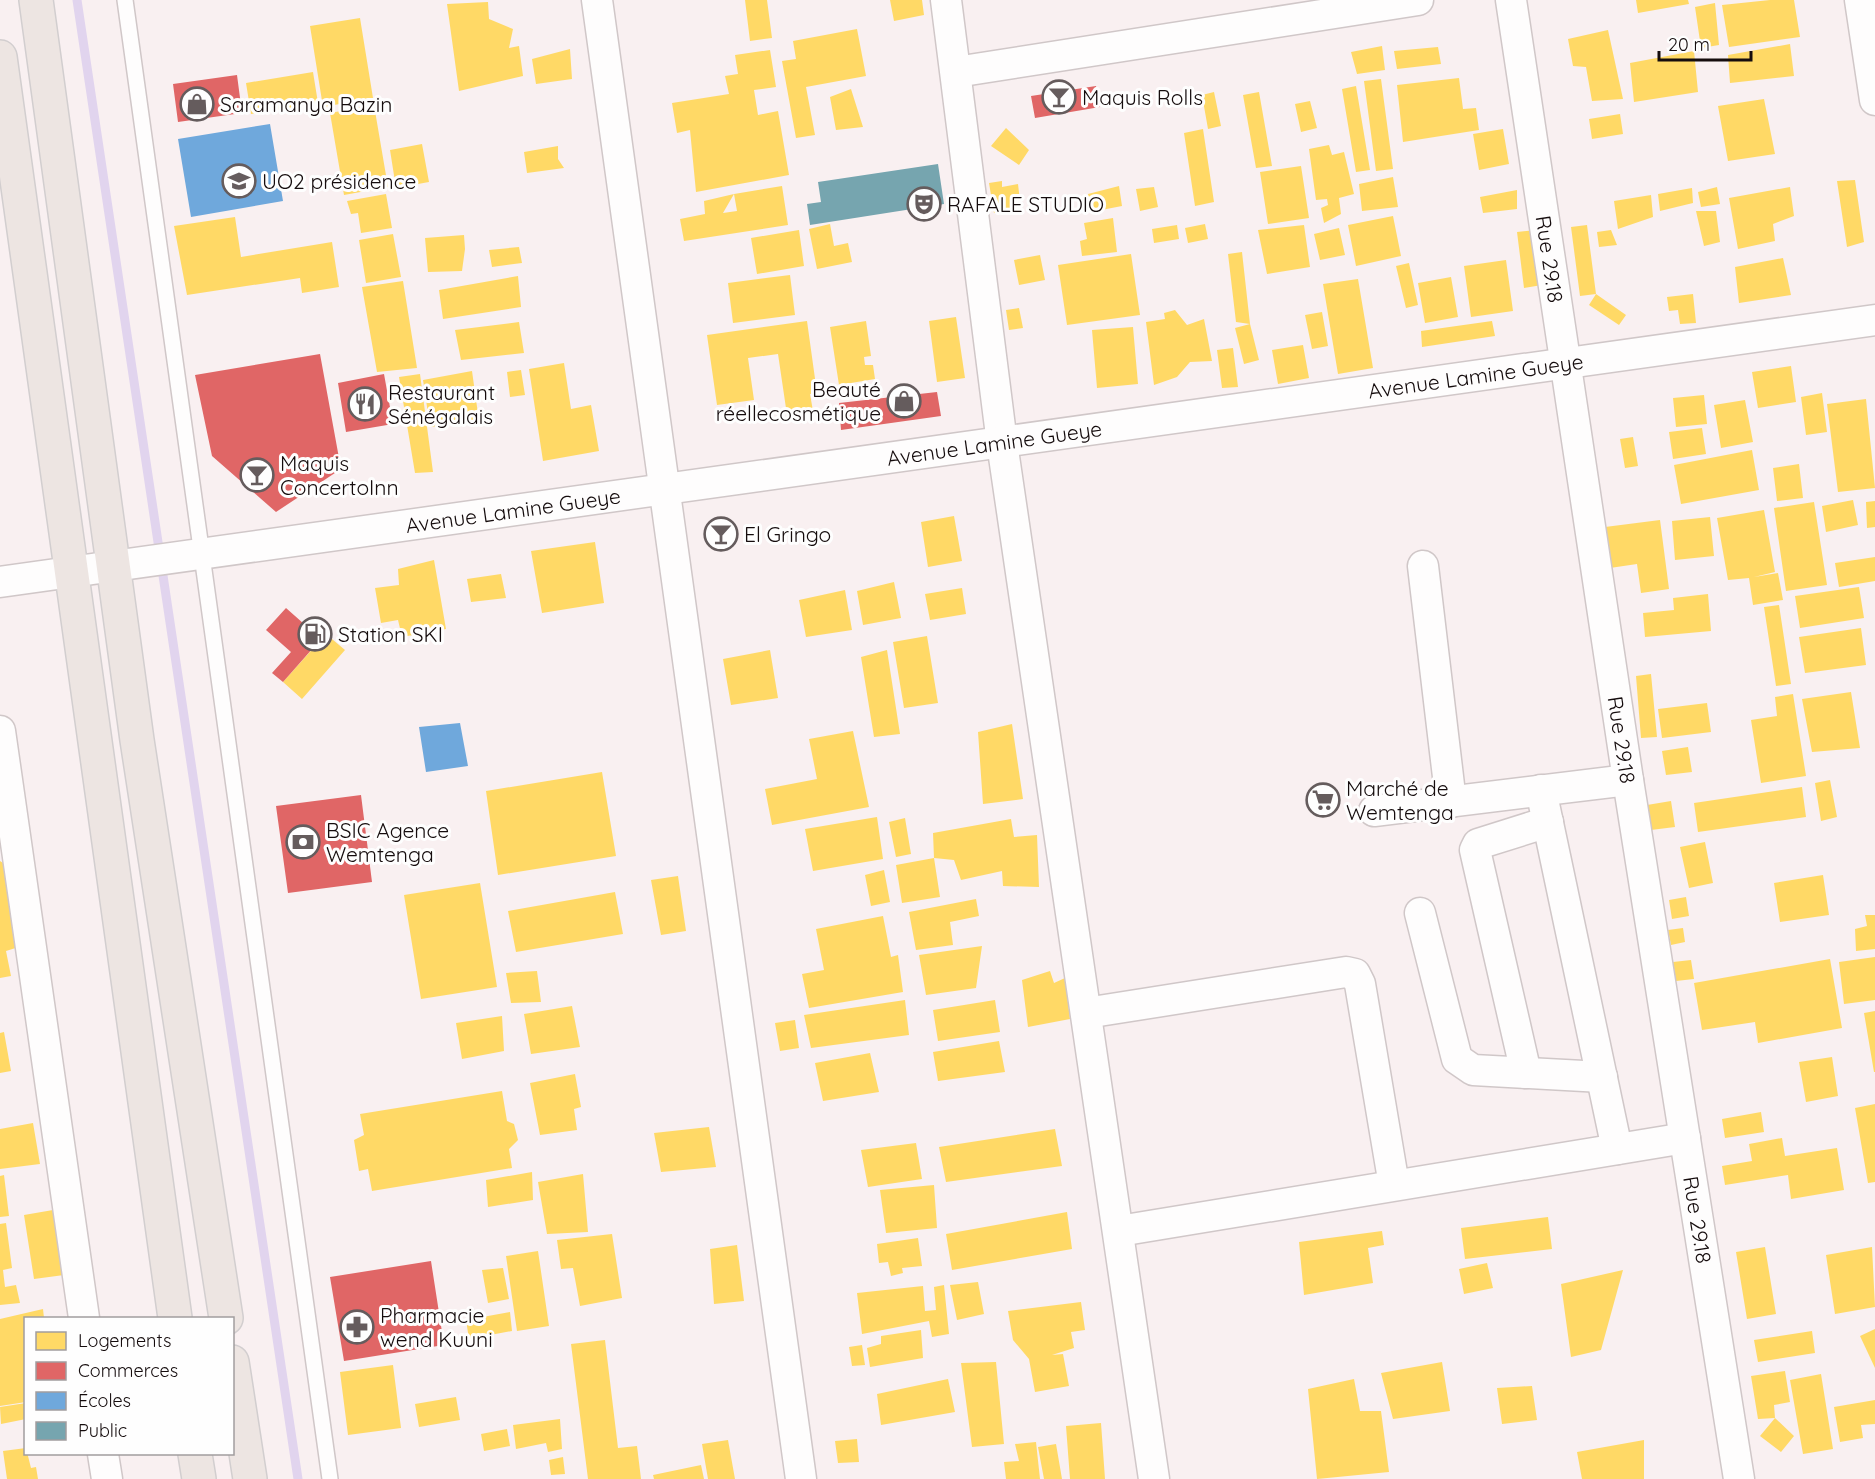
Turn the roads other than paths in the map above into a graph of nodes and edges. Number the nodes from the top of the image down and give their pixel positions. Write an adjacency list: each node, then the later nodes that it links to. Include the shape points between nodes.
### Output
1 (36, 0): 16 (main road)
2 (125, 0): 15 (lane)
3 (597, 0): 14 (street)
4 (946, 0): 9 (street)
5 (1418, 0): 9 (street)
6 (1510, 0): 12 (street, Rue 29.18)
7 (1860, 0): 10 (street)
8 (0, 57): 18 (main road)
9 (956, 72): 13 (street)
10 (1875, 100)
11 (1875, 320): 12 (street, Avenue Lamine Gueye)
12 (1566, 363): 13 (street, Avenue Lamine Gueye); 21 (street, Rue 29.18)
13 (1002, 442): 14 (street, Avenue Lamine Gueye); 27 (street)
14 (663, 489): 15 (street, Avenue Lamine Gueye); 44 (street)
15 (202, 554): 16 (street, Avenue Lamine Gueye); 43 (lane)
16 (113, 566): 18 (street, Avenue Lamine Gueye); 36 (main road)
17 (1423, 566): 23 (street)
18 (69, 572): 19 (street, Avenue Lamine Gueye); 35 (main road)
19 (0, 582)
20 (0, 731): 34 (street)
21 (1628, 780): 22 (street); 30 (street, Rue 29.18)
22 (1541, 790): 23 (street); 25 (street)
23 (1451, 802): 24 (street)
24 (1374, 811)
25 (1548, 822): 28 (street, via 1478,844 1475,850); 29 (street)
26 (1419, 913): 28 (street, via 1457,1059 1473,1070)
27 (1086, 1013): 32 (street, via 1346,972 1355,974 1360,984); 33 (street)
28 (1526, 1073): 29 (street)
29 (1602, 1077): 31 (street)
30 (1685, 1138): 31 (street); 46 (street, Rue 29.18)
31 (1617, 1149): 32 (street)
32 (1394, 1185): 33 (street)
33 (1119, 1231): 45 (street)
34 (84, 1317)
35 (175, 1317)
36 (226, 1317)
37 (234, 1375): 42 (main road)
38 (104, 1455): 40 (street)
39 (195, 1455): 41 (main road)
40 (107, 1479)
41 (199, 1479)
42 (250, 1479)
43 (330, 1479)
44 (801, 1479)
45 (1154, 1479)
46 (1739, 1479)

